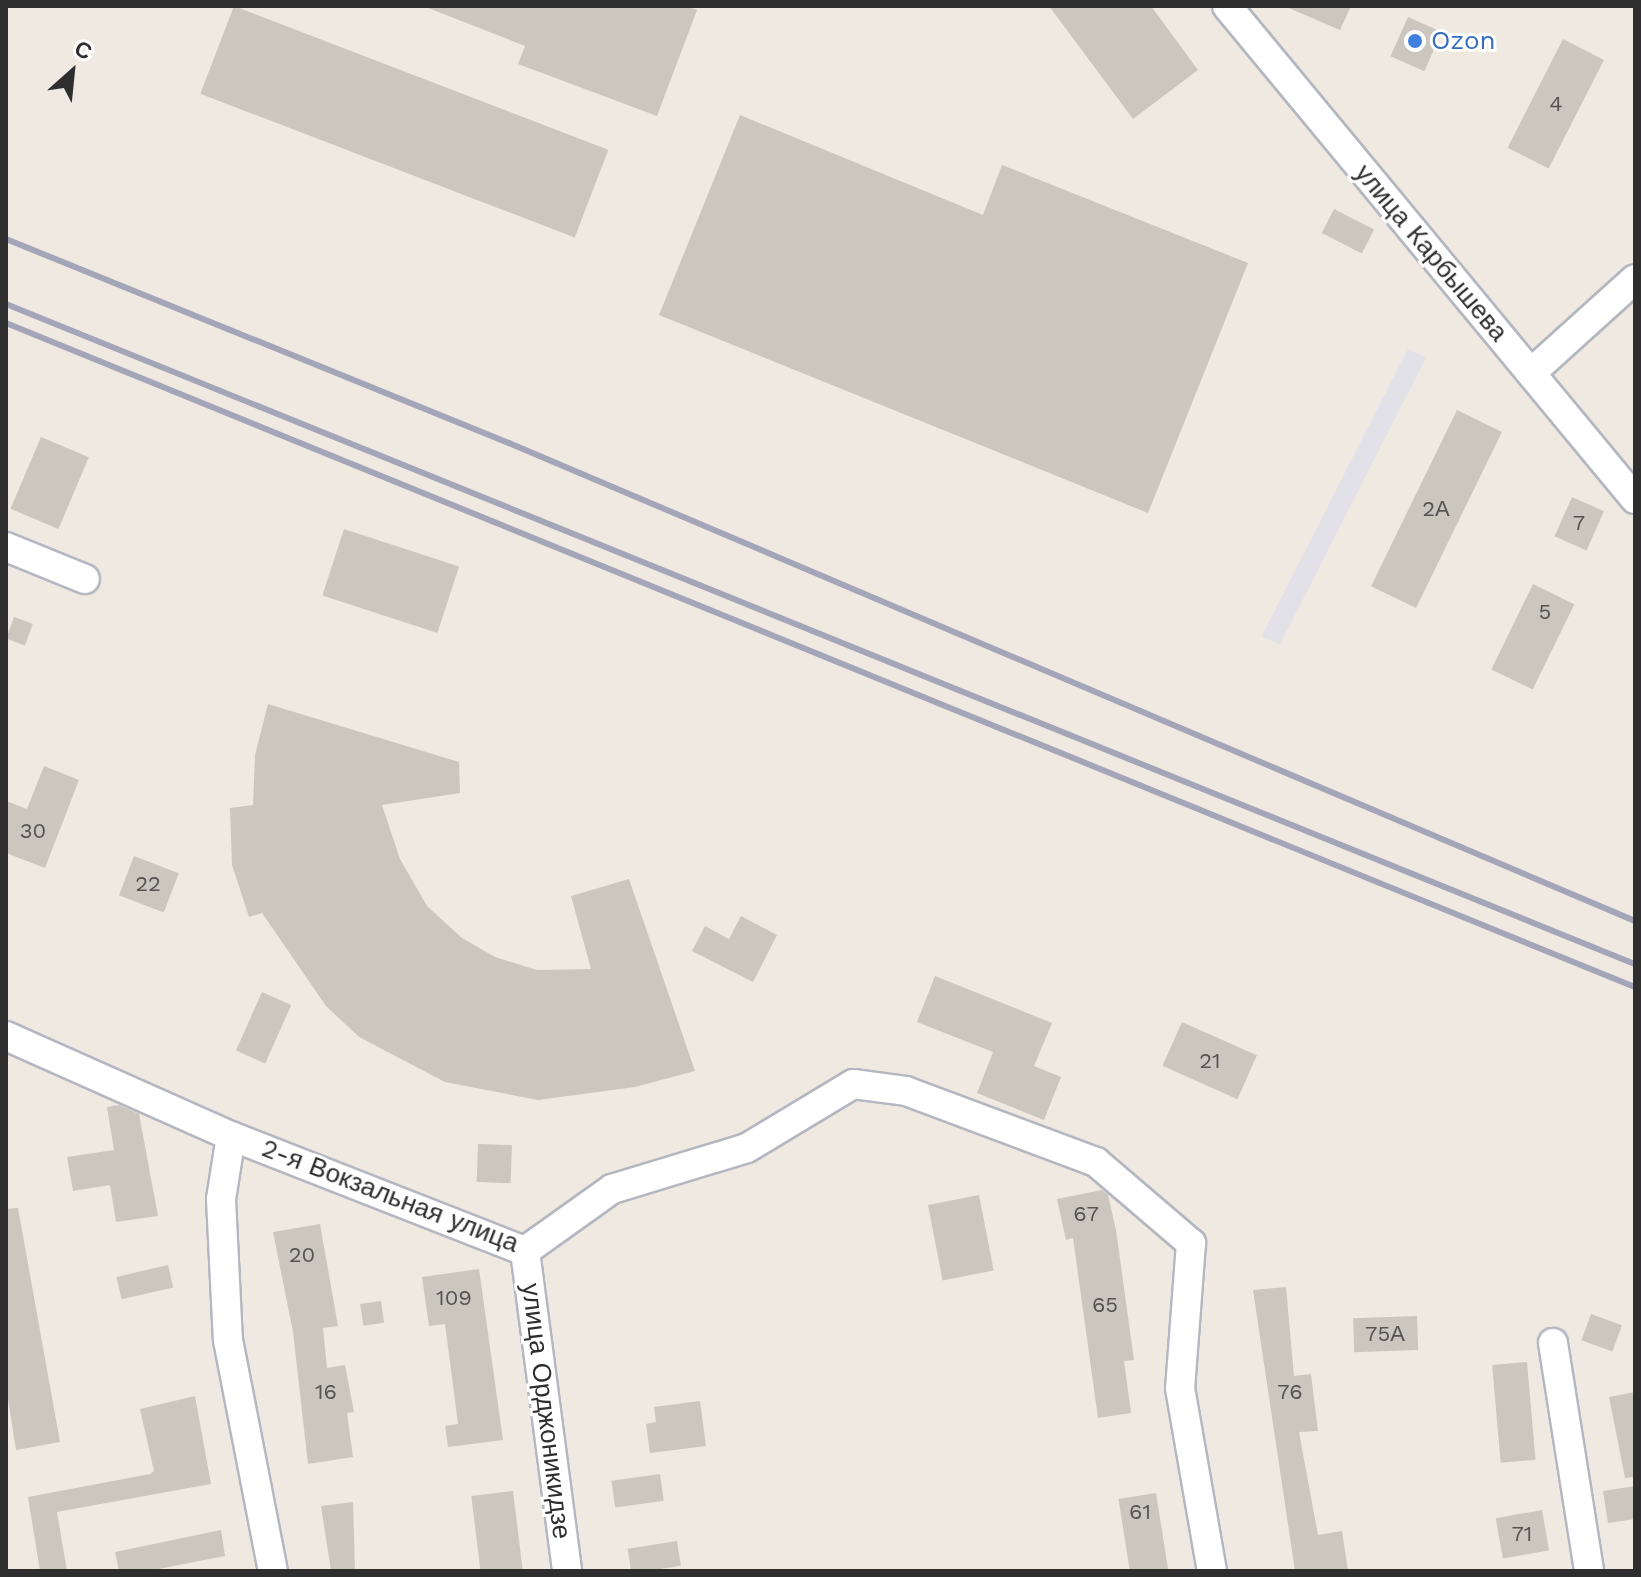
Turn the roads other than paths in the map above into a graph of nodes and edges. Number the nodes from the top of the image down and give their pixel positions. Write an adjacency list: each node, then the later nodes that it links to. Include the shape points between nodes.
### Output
1 (1227, 6): 3 (street, улица Карбышева)
2 (1635, 279): 3 (street)
3 (1531, 373): 4 (street, улица Карбышева)
4 (1635, 499)
5 (6, 547): 6 (street)
6 (85, 579)
7 (6, 1036): 8 (street, 2-я Вокзальная улица)
8 (231, 1136): 9 (street, 2-я Вокзальная улица); 11 (street, via 221,1199 228,1340)
9 (525, 1251): 12 (street, улица Орджоникидзе); 13 (street, 2-я Вокзальная улица, via 612,1189 747,1148 853,1084 906,1091 1096,1162 1191,1243 1180,1388)
10 (1553, 1343): 14 (street)
11 (273, 1571)
12 (567, 1571)
13 (1212, 1571)
14 (1589, 1571)

